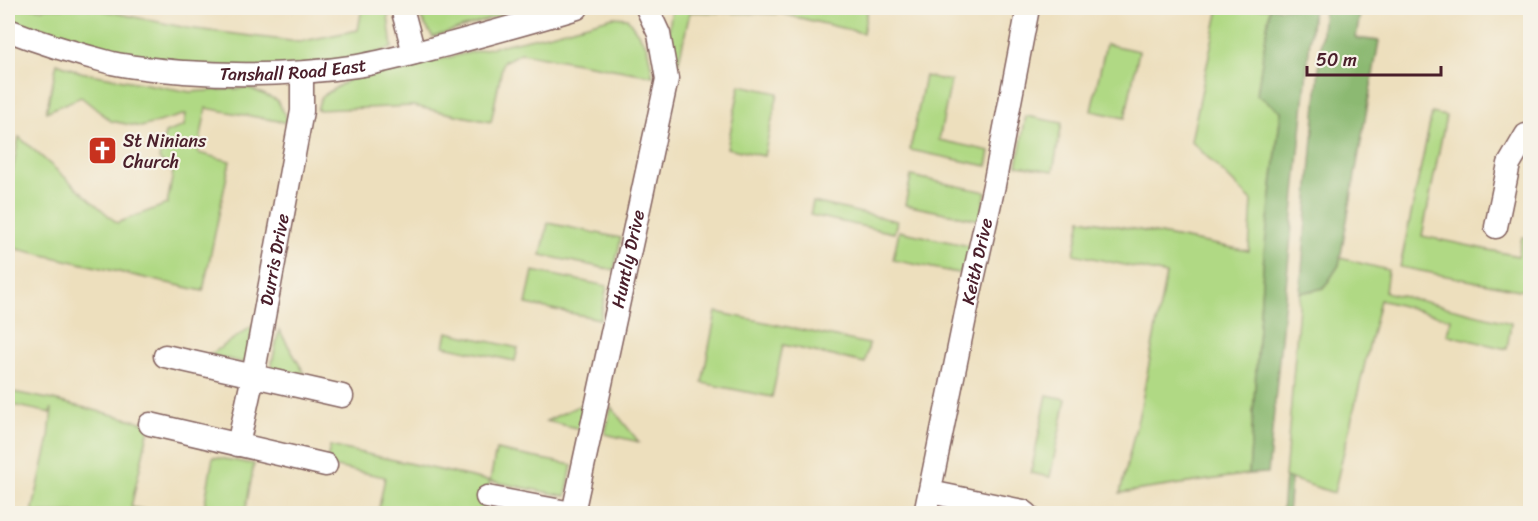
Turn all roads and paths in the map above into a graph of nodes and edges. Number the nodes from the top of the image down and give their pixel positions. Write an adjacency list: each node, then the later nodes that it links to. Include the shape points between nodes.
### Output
1 (402, 8): 6 (street)
2 (577, 8): 6 (street, Tanshall Road East)
3 (647, 8): 18 (street, Huntly Drive, via 659,34 667,79)
4 (1028, 8): 17 (street, Keith Drive)
5 (8, 30): 7 (street, Tanshall Road East, via 124,65 219,74)
6 (414, 53): 7 (street, Tanshall Road East)
7 (302, 73): 11 (street, Durris Drive, via 302,111)
8 (1530, 136): 9 (street, via 1526,135 1509,165)
9 (1496, 227)
10 (165, 356): 11 (street)
11 (254, 376): 12 (street); 14 (street, Durris Drive)
12 (342, 396)
13 (150, 424): 14 (street)
14 (238, 445): 15 (street)
15 (326, 465)
16 (487, 497): 18 (street, Huntly Drive)
17 (928, 503): 19 (street)
18 (575, 513)
19 (1027, 513)

